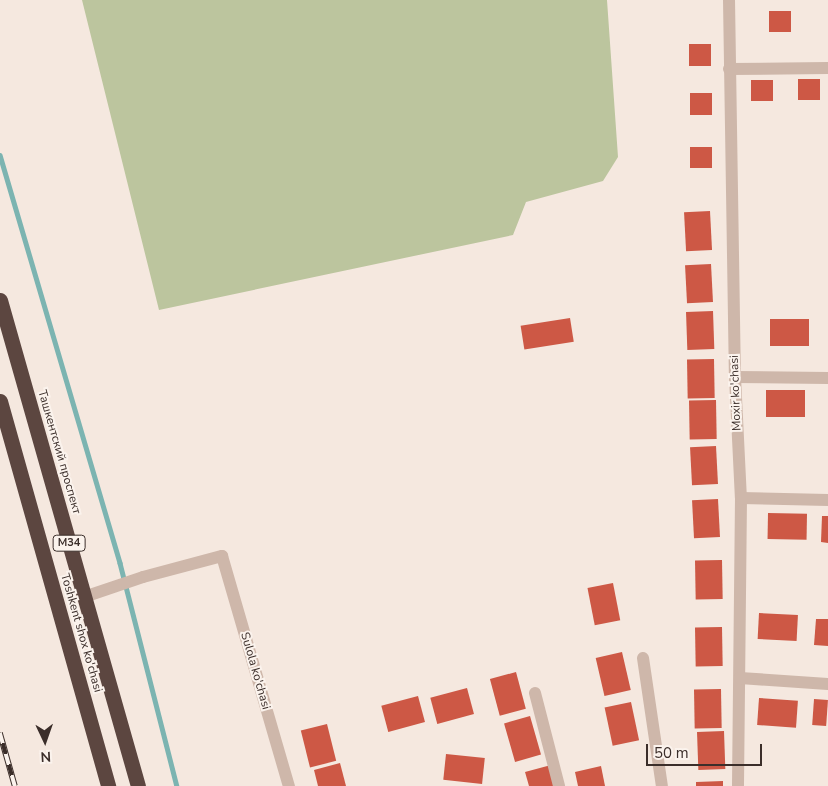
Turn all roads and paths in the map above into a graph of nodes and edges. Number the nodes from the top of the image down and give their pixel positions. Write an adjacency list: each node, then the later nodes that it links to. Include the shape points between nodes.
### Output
1 (729, 0): 3 (street, Moxir ko'chasi)
2 (828, 68): 3 (street)
3 (729, 69): 5 (street, Moxir ko'chasi)
4 (0, 300): 10 (highway, Ташкентский проспект / M34)
5 (735, 377): 6 (street); 8 (street, Moxir ko'chasi)
6 (828, 378)
7 (0, 401): 15 (highway, Toshkent shox ko'chasi / M34)
8 (741, 498): 9 (street); 12 (street, Moxir ko'chasi)
9 (828, 500)
10 (84, 597): 16 (highway, Ташкентский проспект / M34); 17 (street, Sulola ko'chasi, via 222,556)
11 (643, 658): 19 (street)
12 (740, 678): 13 (street); 20 (street, Moxir ko'chasi)
13 (828, 684)
14 (535, 694): 18 (street)
15 (108, 786)
16 (138, 786)
17 (289, 786)
18 (559, 786)
19 (662, 786)
20 (738, 786)

